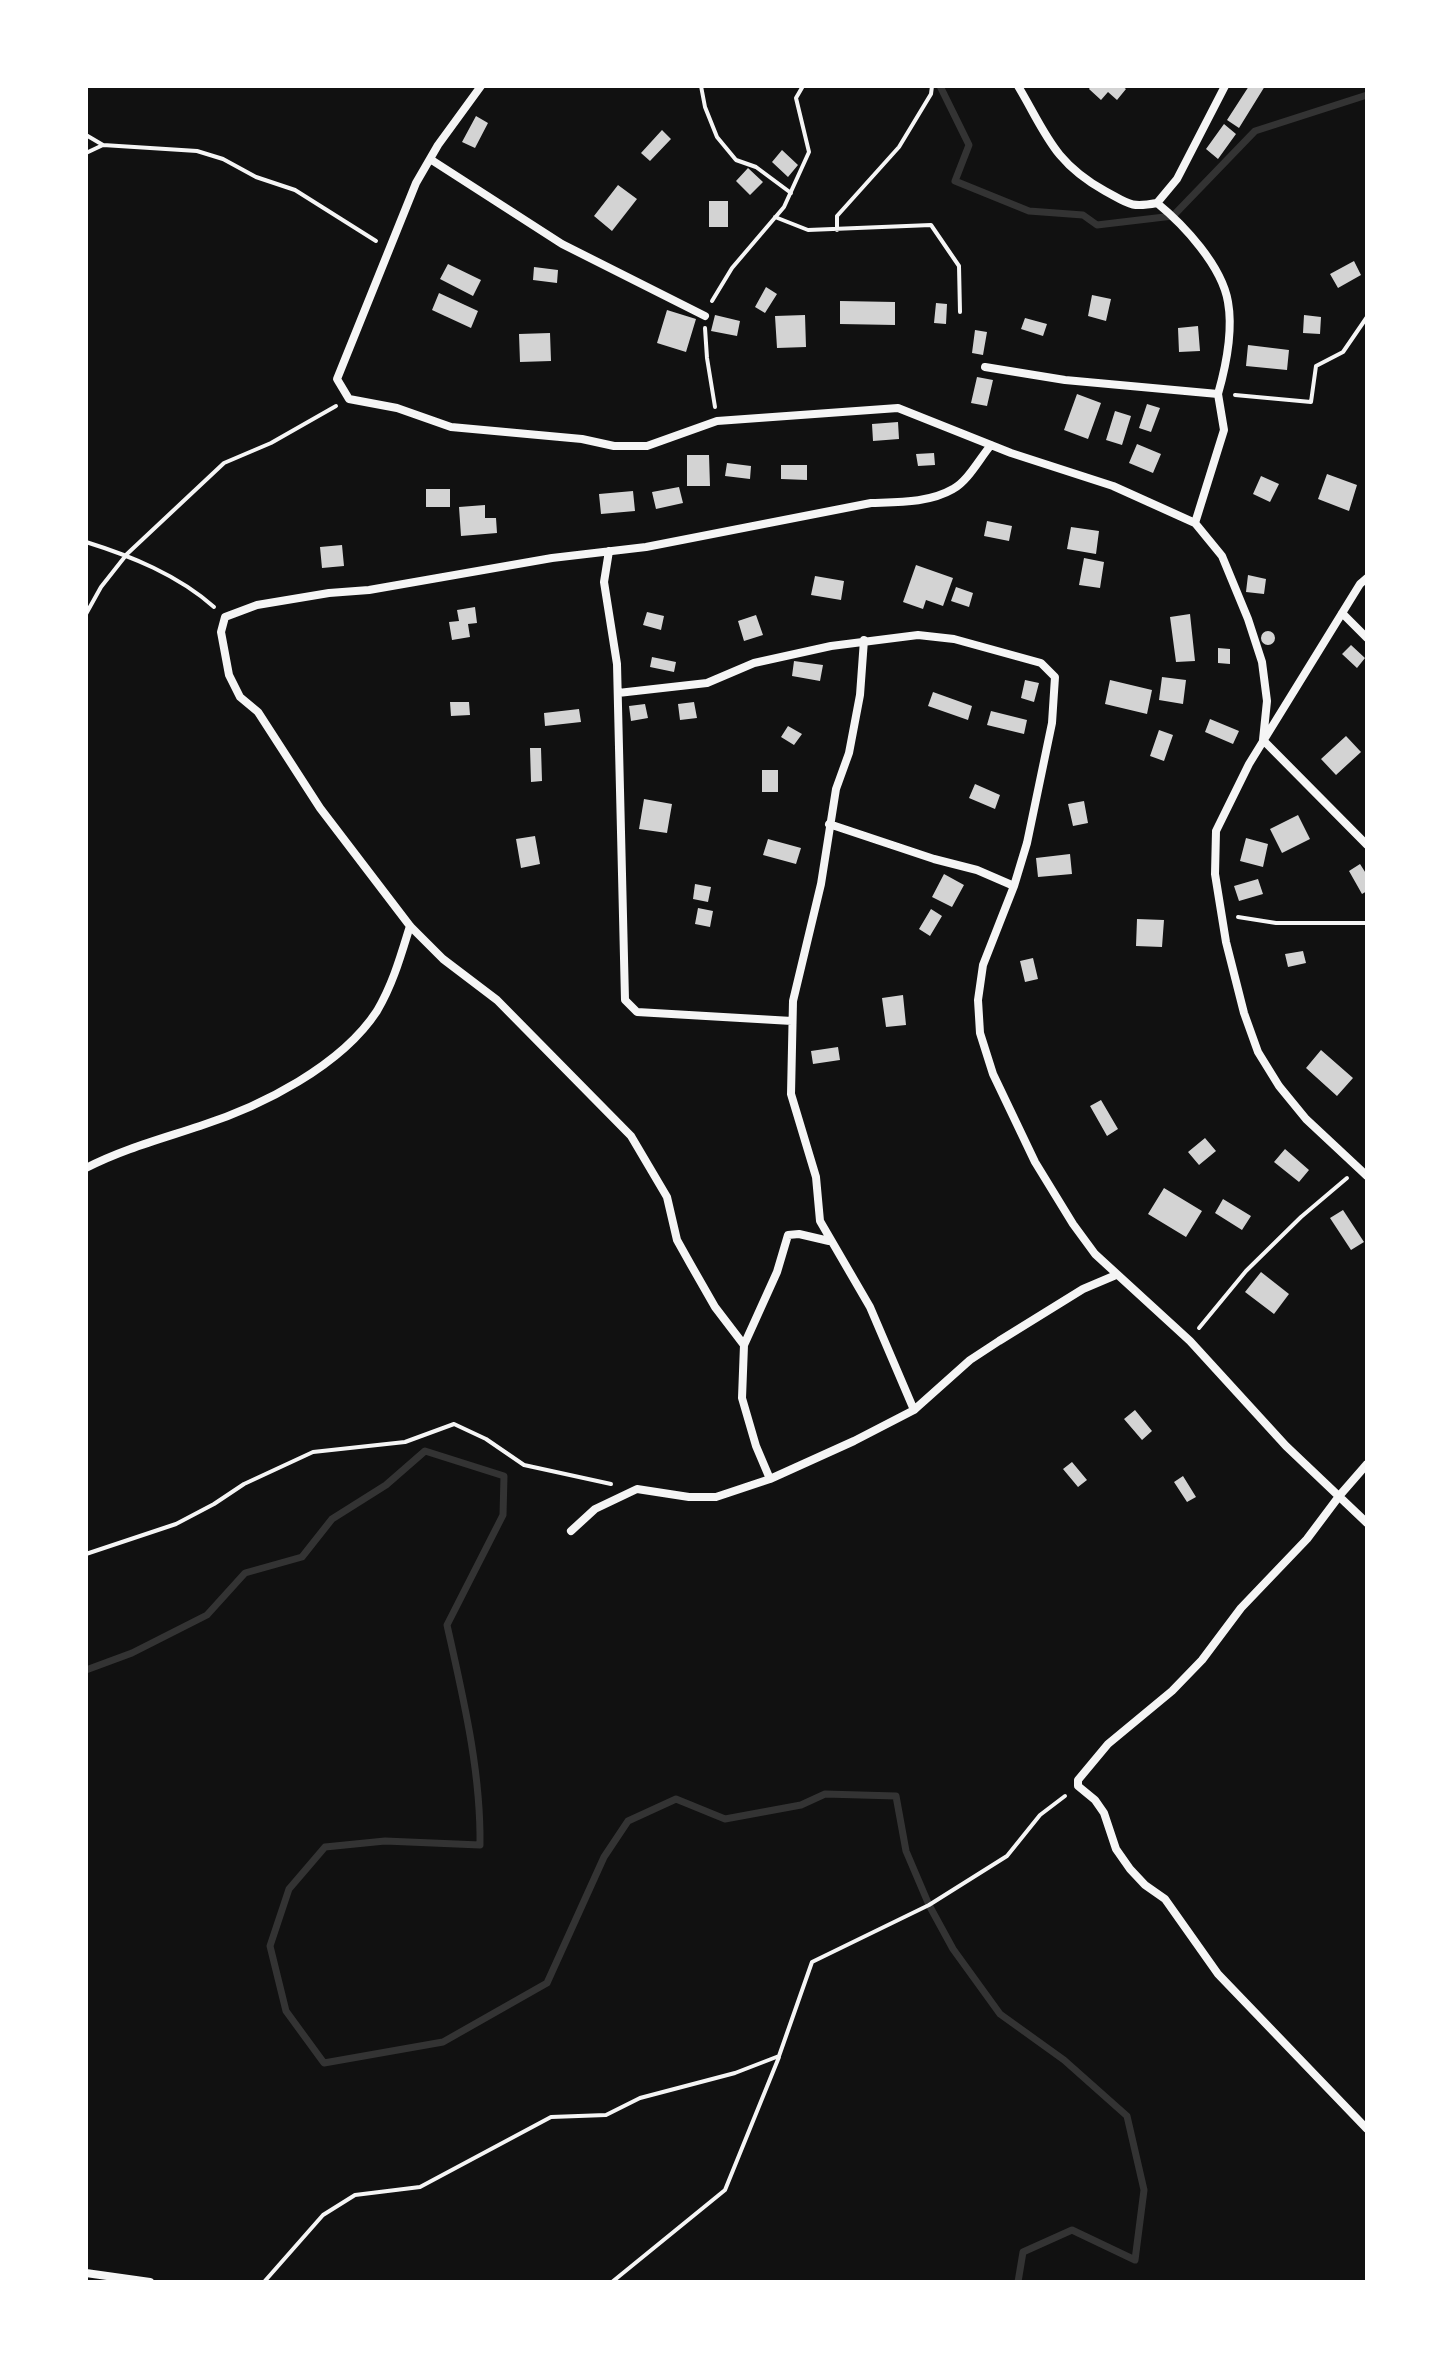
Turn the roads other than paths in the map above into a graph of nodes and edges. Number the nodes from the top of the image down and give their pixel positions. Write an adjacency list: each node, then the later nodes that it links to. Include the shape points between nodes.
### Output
1 (481, 86): 4 (street)
2 (1018, 86): 5 (street, via 1063,161 1134,207)
3 (1225, 86): 5 (street, via 1177,179)
4 (430, 159): 6 (street, via 562,244); 9 (street, via 337,379 349,399 397,408 451,427 614,446 647,446 717,421 898,408)
5 (1157, 203): 8 (street, via 1190,232 1228,301)
6 (705, 316)
7 (985, 367): 8 (street)
8 (1218, 394): 10 (street, via 1224,430)
9 (991, 445): 10 (street, via 1113,486); 11 (street, via 955,488 931,497 871,503)
10 (1195, 523): 17 (street, via 1222,556 1262,662 1267,701)
11 (609, 551): 16 (street, via 604,582); 21 (street, via 257,605 225,617 221,632 229,675 240,697 258,712 320,808)
12 (1367, 578): 13 (street)
13 (1342, 613): 14 (street); 17 (street)
14 (1367, 638)
15 (864, 640): 16 (street, via 754,663 707,683); 18 (street, via 849,753); 20 (street, via 918,635 954,639 1041,663 1055,677 1052,723)
16 (618, 693): 22 (street, via 625,1000 637,1012)
17 (1263, 740): 19 (street); 24 (street, via 1216,831 1220,914 1258,1052 1306,1119)
18 (829, 824): 20 (street); 22 (street)
19 (1367, 845)
20 (1014, 886): 26 (street, via 983,965 980,1033 993,1074 1035,1162 1073,1224)
21 (410, 926): 23 (street, via 393,981 376,1011 331,1060 274,1094 204,1125 140,1144); 27 (street, via 497,1000 631,1136 667,1197 677,1240 715,1307)
22 (792, 1021): 25 (street, via 791,1094)
23 (86, 1168)
24 (1367, 1176)
25 (829, 1241): 27 (street, via 788,1235); 28 (street, via 863,1293)
26 (1116, 1275): 28 (street, via 1083,1289 970,1360); 31 (street, via 1190,1341 1286,1446)
27 (744, 1345): 30 (street, via 742,1398)
28 (914, 1410): 30 (street)
29 (1367, 1464): 31 (street)
30 (770, 1479): 33 (street, via 716,1497 637,1489 595,1509)
31 (1340, 1495): 32 (street); 34 (street, via 1202,1660 1108,1744 1078,1786 1104,1813 1116,1849 1130,1869 1165,1899 1218,1974)
32 (1367, 1523)
33 (571, 1531)
34 (1367, 2129)
35 (86, 2273): 36 (street)
36 (150, 2282)

